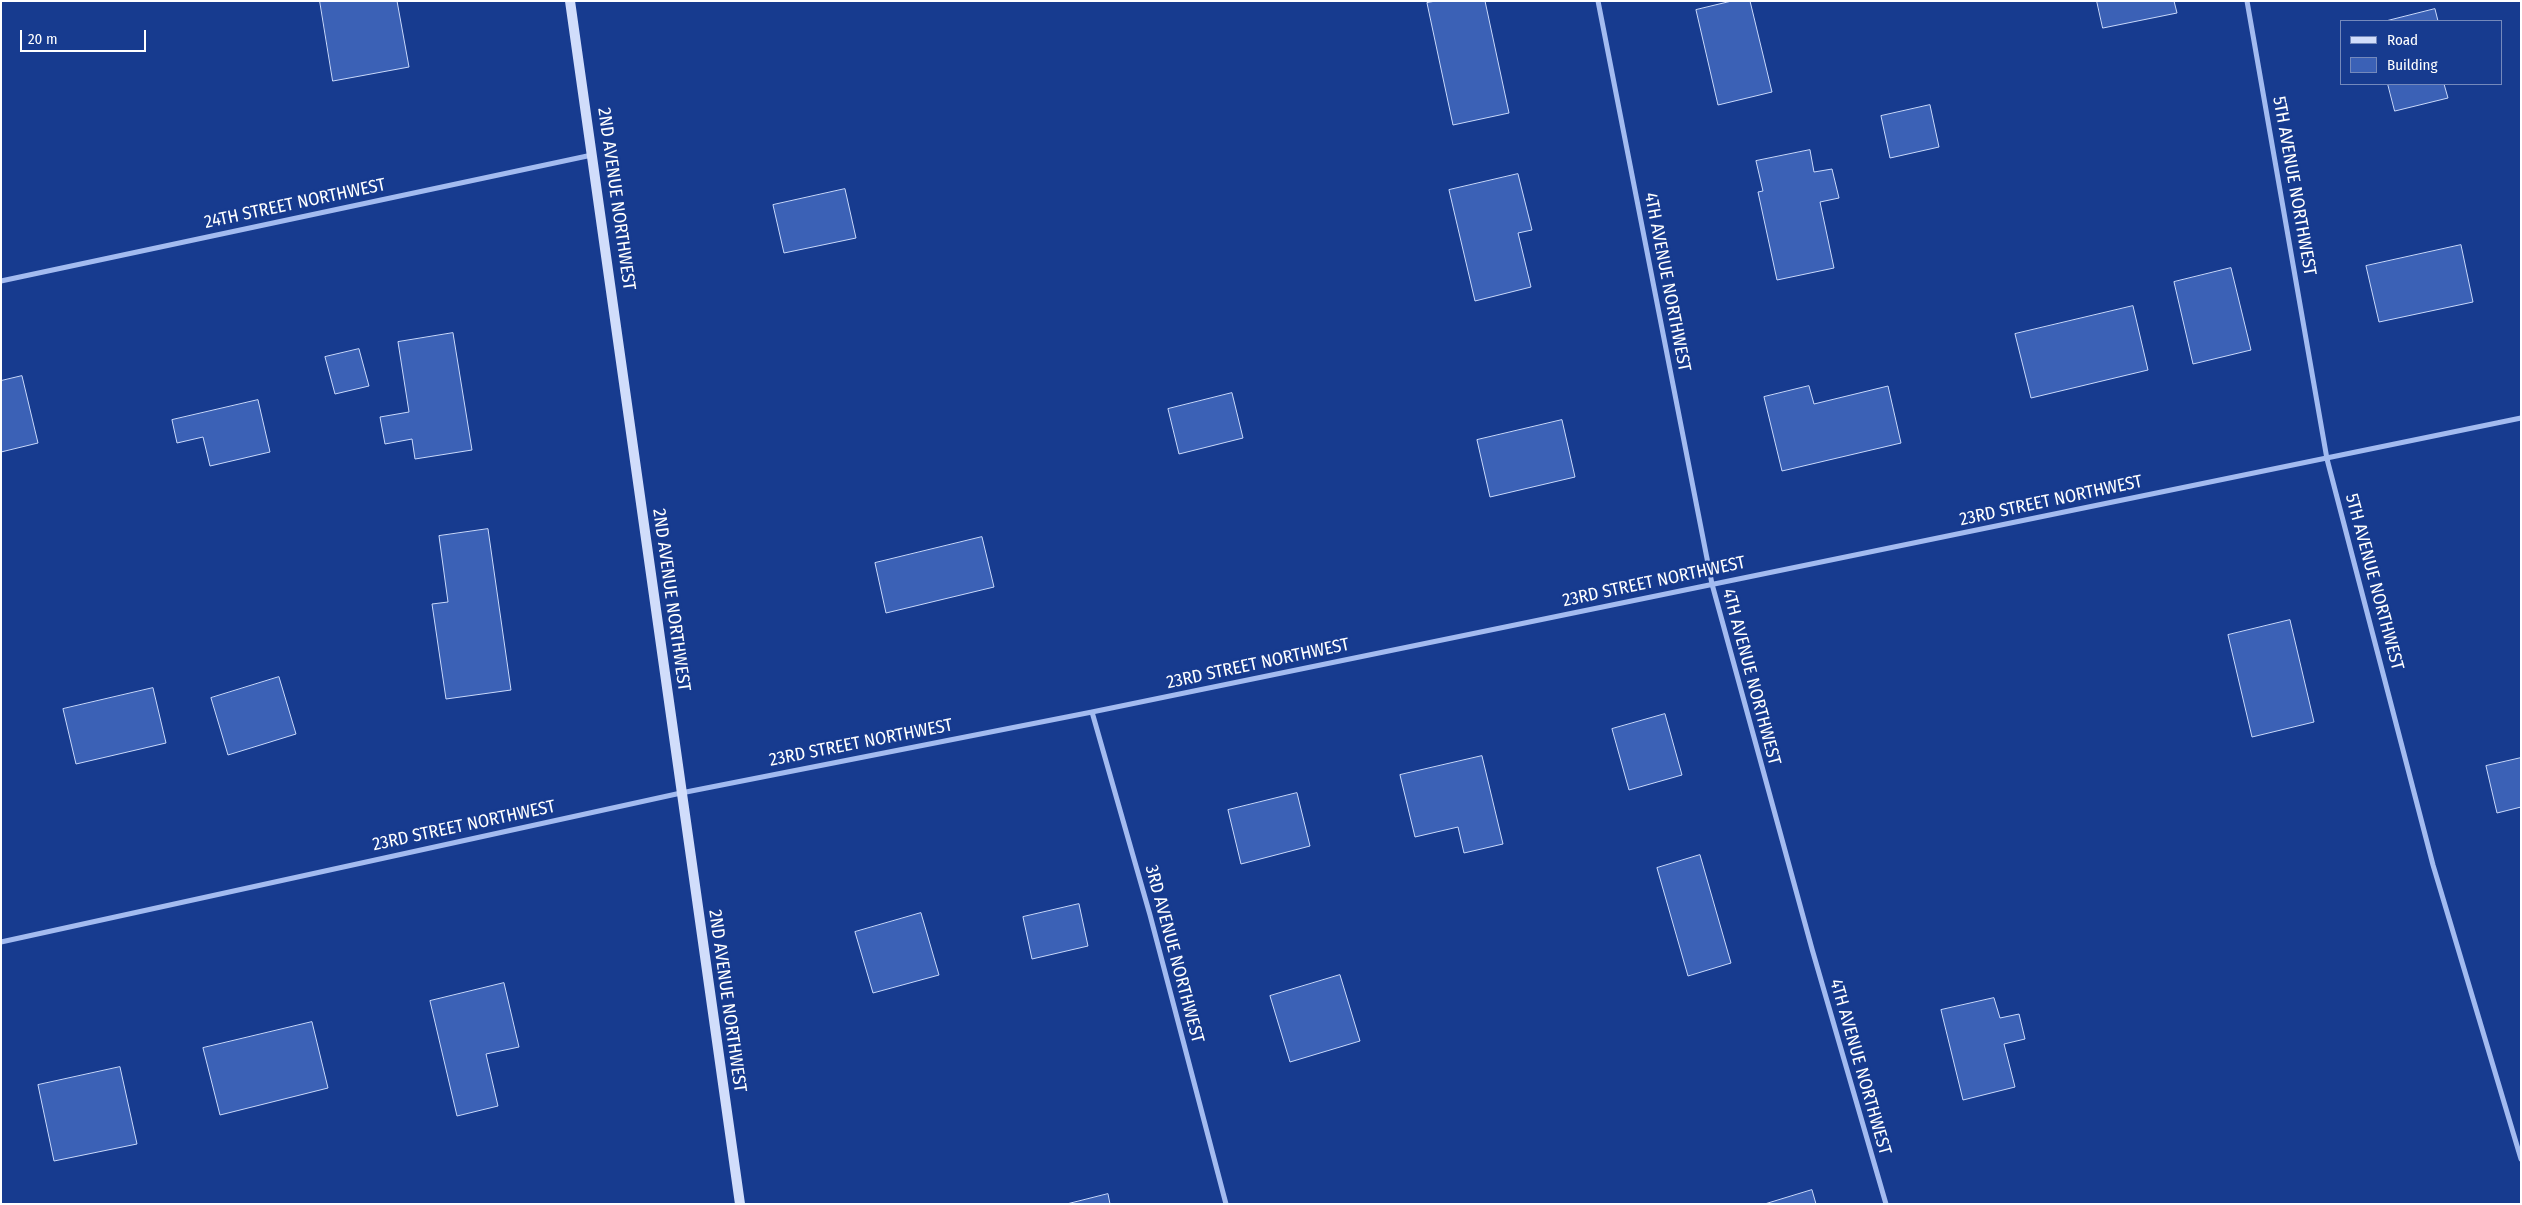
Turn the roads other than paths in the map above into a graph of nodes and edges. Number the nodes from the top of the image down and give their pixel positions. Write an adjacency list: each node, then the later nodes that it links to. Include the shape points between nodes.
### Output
1 (570, 1): 4 (main road, 2ND AVENUE NORTHWEST)
2 (1598, 1): 8 (street, 4TH AVENUE NORTHWEST)
3 (2247, 1): 7 (street, 5TH AVENUE NORTHWEST)
4 (594, 154): 5 (street, 24TH STREET NORTHWEST); 10 (main road, 2ND AVENUE NORTHWEST)
5 (1, 281)
6 (2521, 418): 7 (street, 23RD STREET NORTHWEST)
7 (2327, 458): 8 (street, 23RD STREET NORTHWEST); 12 (street, 5TH AVENUE NORTHWEST, via 2433,865)
8 (1712, 584): 9 (street, 23RD STREET NORTHWEST); 15 (street, 4TH AVENUE NORTHWEST, via 1812,950)
9 (1092, 712): 10 (street, 23RD STREET NORTHWEST); 14 (street, 3RD AVENUE NORTHWEST, via 1150,915)
10 (681, 793): 11 (street, 23RD STREET NORTHWEST); 13 (main road, 2ND AVENUE NORTHWEST)
11 (1, 942)
12 (2521, 1159)
13 (740, 1204)
14 (1226, 1204)
15 (1886, 1204)

